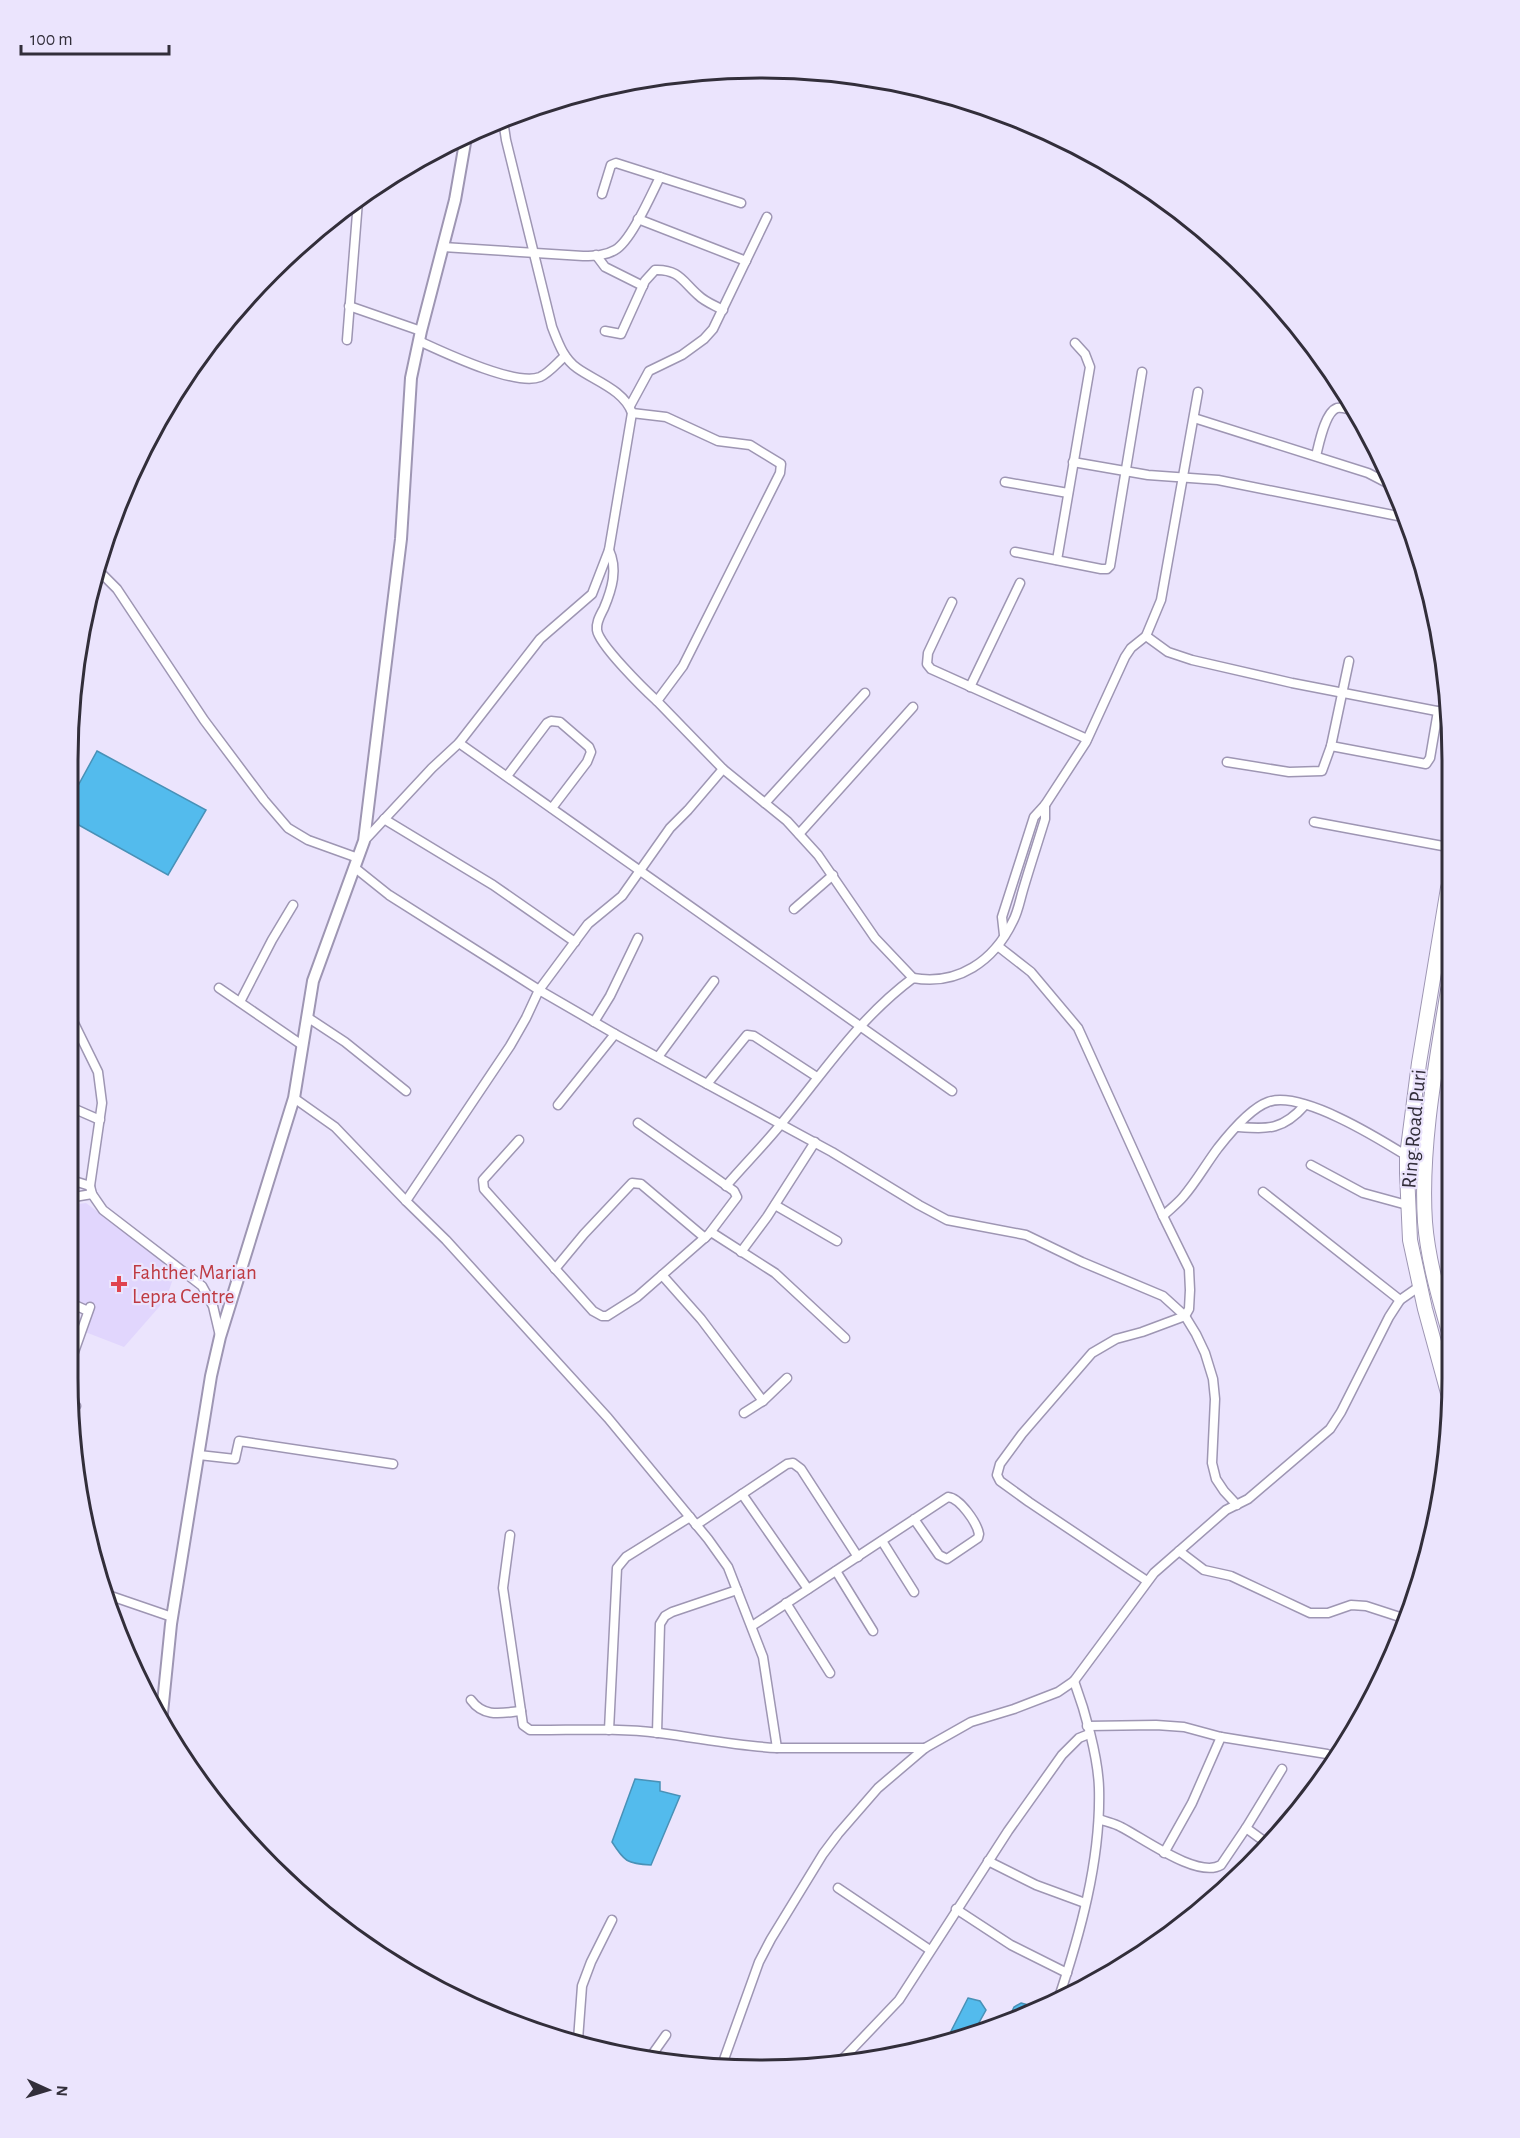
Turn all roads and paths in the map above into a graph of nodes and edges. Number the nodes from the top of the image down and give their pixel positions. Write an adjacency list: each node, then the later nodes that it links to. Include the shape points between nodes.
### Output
1 (505, 128): 10 (street)
2 (465, 145): 9 (street)
3 (660, 177): 4 (street, via 616,163 611,165); 5 (street); 8 (street)
4 (602, 194)
5 (741, 203)
6 (357, 211): 14 (street)
7 (767, 217): 12 (street)
8 (638, 219): 11 (street, via 616,250); 12 (street)
9 (443, 247): 10 (street); 17 (street)
10 (534, 253): 11 (street); 20 (street, via 552,327)
11 (596, 255): 13 (street, via 605,267)
12 (746, 261): 15 (street)
13 (643, 286): 15 (street, via 651,273 662,270 682,277 699,296); 16 (street, via 621,334)
14 (349, 306): 17 (street); 18 (street)
15 (723, 310): 23 (street, via 704,339 649,371)
16 (605, 331)
17 (420, 336): 20 (street, via 493,372 523,379 539,378); 60 (street, via 411,378 401,539)
18 (346, 340)
19 (1075, 343): 27 (street, via 1090,367)
20 (565, 356): 23 (street, via 619,395)
21 (1142, 372): 28 (street)
22 (1198, 392): 25 (street)
23 (631, 409): 34 (street); 45 (street, via 666,417 718,441 755,447 778,461 781,469 683,666)
24 (1345, 409): 26 (street, via 1331,412)
25 (1194, 418): 26 (street); 29 (street)
26 (1316, 456): 30 (street)
27 (1073, 462): 28 (street); 32 (street)
28 (1126, 471): 29 (street); 36 (street, via 1110,566 1101,569)
29 (1184, 476): 33 (street); 40 (street, via 1161,600)
30 (1381, 477)
31 (1005, 482): 32 (street)
32 (1068, 493): 36 (street)
33 (1396, 516)
34 (609, 550): 45 (street, via 614,573 597,622 598,635); 50 (street, via 592,594 540,639)
35 (1015, 552): 36 (street)
36 (1057, 560)
37 (103, 576): 62 (street, via 117,590 204,720 288,828)
38 (1020, 583): 42 (street)
39 (952, 602): 42 (street, via 928,653 927,664)
40 (1146, 636): 44 (street, via 1168,651 1192,660); 49 (street, via 1125,657)
41 (1349, 661): 44 (street)
42 (970, 687): 49 (street)
43 (865, 693): 55 (street)
44 (1343, 693): 47 (street); 51 (street)
45 (657, 701): 53 (street)
46 (913, 706): 59 (street)
47 (1441, 712)
48 (1441, 716): 51 (street, via 1426,764)
49 (1087, 739): 70 (street, via 1034,818 1002,917 1004,935)
50 (459, 743): 54 (street); 57 (street)
51 (1330, 746): 52 (street, via 1325,767 1317,772 1289,772)
52 (1227, 762)
53 (723, 768): 55 (street); 63 (street)
54 (507, 776): 56 (street); 56 (street, via 547,723 560,722 591,752)
55 (765, 803): 59 (street)
56 (552, 808): 63 (street)
57 (384, 819): 60 (street); 69 (street, via 493,885)
58 (1314, 822): 61 (street)
59 (799, 834): 64 (street)
60 (364, 842): 62 (street)
61 (1442, 846)
62 (356, 862): 74 (street, via 389,895); 76 (street, via 313,981)
63 (640, 869): 69 (street, via 622,896 588,924); 78 (street)
64 (833, 875): 66 (street); 71 (street, via 875,938)
65 (293, 905): 75 (street)
66 (794, 909)
67 (1442, 925): 98 (highway, Ring Road Puri)
68 (638, 938): 77 (street)
69 (575, 942): 74 (street)
70 (999, 947): 71 (street, via 966,972 930,981); 108 (street, via 1031,972 1078,1028)
71 (913, 978): 78 (street)
72 (714, 981): 83 (street)
73 (219, 988): 75 (street)
74 (539, 990): 77 (street); 105 (street, via 510,1046)
75 (240, 1002): 82 (street)
76 (307, 1017): 82 (street); 86 (street)
77 (594, 1022): 81 (street)
78 (860, 1026): 84 (street); 87 (street)
79 (1442, 1027): 116 (highway, Ring Road Puri, via 1424,1193 1425,1225)
80 (78, 1031): 92 (street, via 98,1072)
81 (615, 1034): 83 (street); 89 (street)
82 (302, 1046): 88 (street)
83 (658, 1057): 85 (street)
84 (817, 1077): 85 (street, via 747,1035); 94 (street)
85 (707, 1084): 94 (street)
86 (406, 1091)
87 (952, 1091)
88 (294, 1098): 105 (street, via 335,1126); 119 (street)
89 (558, 1105)
90 (1305, 1105): 95 (street, via 1280,1126); 95 (street, via 1269,1101); 98 (street, via 1351,1122)
91 (78, 1110): 92 (street)
92 (100, 1120): 102 (street)
93 (638, 1123): 101 (street)
94 (781, 1124): 97 (street); 101 (street)
95 (1238, 1127): 108 (street)
96 (519, 1140): 112 (street, via 482,1184)
97 (814, 1142): 106 (street); 118 (street, via 947,1220 1041,1241 1155,1292)
98 (1407, 1156): 107 (highway, Ring Road Puri)
99 (1311, 1165): 107 (street, via 1363,1193)
100 (78, 1184): 102 (street)
101 (726, 1186): 109 (street, via 737,1197)
102 (91, 1190): 104 (street); 119 (street, via 103,1210 202,1286 213,1306)
103 (1263, 1192): 115 (street)
104 (78, 1195)
105 (406, 1201): 130 (street, via 608,1418)
106 (775, 1205): 110 (street); 111 (street)
107 (1407, 1205): 114 (highway, Ring Road Puri)
108 (1163, 1216): 118 (street, via 1189,1269 1189,1309)
109 (708, 1235): 111 (street); 112 (street, via 641,1184 632,1183); 113 (street)
110 (837, 1241)
111 (741, 1252): 120 (street, via 775,1273)
112 (555, 1269): 113 (street, via 602,1316 637,1297)
113 (662, 1275): 124 (street)
114 (1420, 1286): 115 (street); 122 (highway, Ring Road Puri)
115 (1400, 1300): 129 (street, via 1330,1430)
116 (1442, 1303)
117 (78, 1305): 121 (street, via 89,1309)
118 (1185, 1316): 129 (street, via 1201,1343 1213,1379 1212,1464 1216,1479); 138 (street, via 1116,1338 1092,1353 997,1469 1000,1480 1029,1502)
119 (220, 1337): 126 (street)
120 (845, 1338)
121 (78, 1340)
122 (1442, 1370)
123 (787, 1378): 124 (street)
124 (764, 1401): 125 (street)
125 (744, 1413)
126 (199, 1455): 127 (street, via 235,1459 239,1441); 144 (street)
127 (393, 1464)
128 (742, 1494): 132 (street); 136 (street, via 788,1464 798,1465); 139 (street)
129 (1237, 1504): 135 (street)
130 (690, 1517): 132 (street); 153 (street, via 626,1557 617,1568)
131 (914, 1520): 131 (street, via 946,1559 979,1534 953,1497); 134 (street)
132 (696, 1525): 140 (street, via 728,1567)
133 (510, 1535): 152 (street, via 503,1588)
134 (882, 1541): 136 (street); 141 (street)
135 (1179, 1551): 138 (street); 145 (street, via 1204,1570 1231,1576 1310,1613 1328,1613 1351,1605)
136 (858, 1557): 137 (street)
137 (836, 1571): 139 (street); 147 (street)
138 (1147, 1581): 149 (street)
139 (808, 1589): 143 (street)
140 (737, 1590): 146 (street); 155 (street, via 672,1612 660,1624)
141 (914, 1592)
142 (114, 1597): 144 (street)
143 (786, 1604): 146 (street); 148 (street)
144 (172, 1617): 151 (street)
145 (1399, 1617)
146 (752, 1626): 157 (street, via 763,1657)
147 (873, 1631)
148 (830, 1673)
149 (1074, 1681): 154 (street); 158 (street, via 1058,1692 971,1722)
150 (471, 1700): 152 (street, via 478,1709 489,1712)
151 (163, 1707)
152 (521, 1711): 153 (street, via 523,1725 530,1730)
153 (609, 1730): 155 (street)
154 (1088, 1730): 156 (street, via 1172,1726); 161 (street, via 1098,1771); 165 (street, via 1062,1755)
155 (657, 1733): 157 (street)
156 (1221, 1737): 159 (street); 164 (street, via 1192,1803)
157 (777, 1748): 158 (street)
158 (925, 1748): 177 (street, via 878,1788 823,1854 759,1962)
159 (1327, 1754)
160 (1282, 1768): 162 (street)
161 (1099, 1819): 164 (street, via 1118,1825); 167 (street)
162 (1246, 1828): 163 (street); 164 (street, via 1221,1865 1214,1869)
163 (1262, 1840)
164 (1164, 1853)
165 (988, 1861): 167 (street); 168 (street)
166 (838, 1888): 170 (street)
167 (1085, 1903): 171 (street)
168 (956, 1909): 170 (street); 171 (street, via 1011,1945)
169 (612, 1920): 174 (street, via 582,1986)
170 (930, 1950): 176 (street, via 899,2000)
171 (1067, 1972): 172 (street)
172 (1061, 1990)
173 (666, 2035): 175 (street)
174 (578, 2036)
175 (654, 2051)
176 (847, 2054)
177 (724, 2059)

